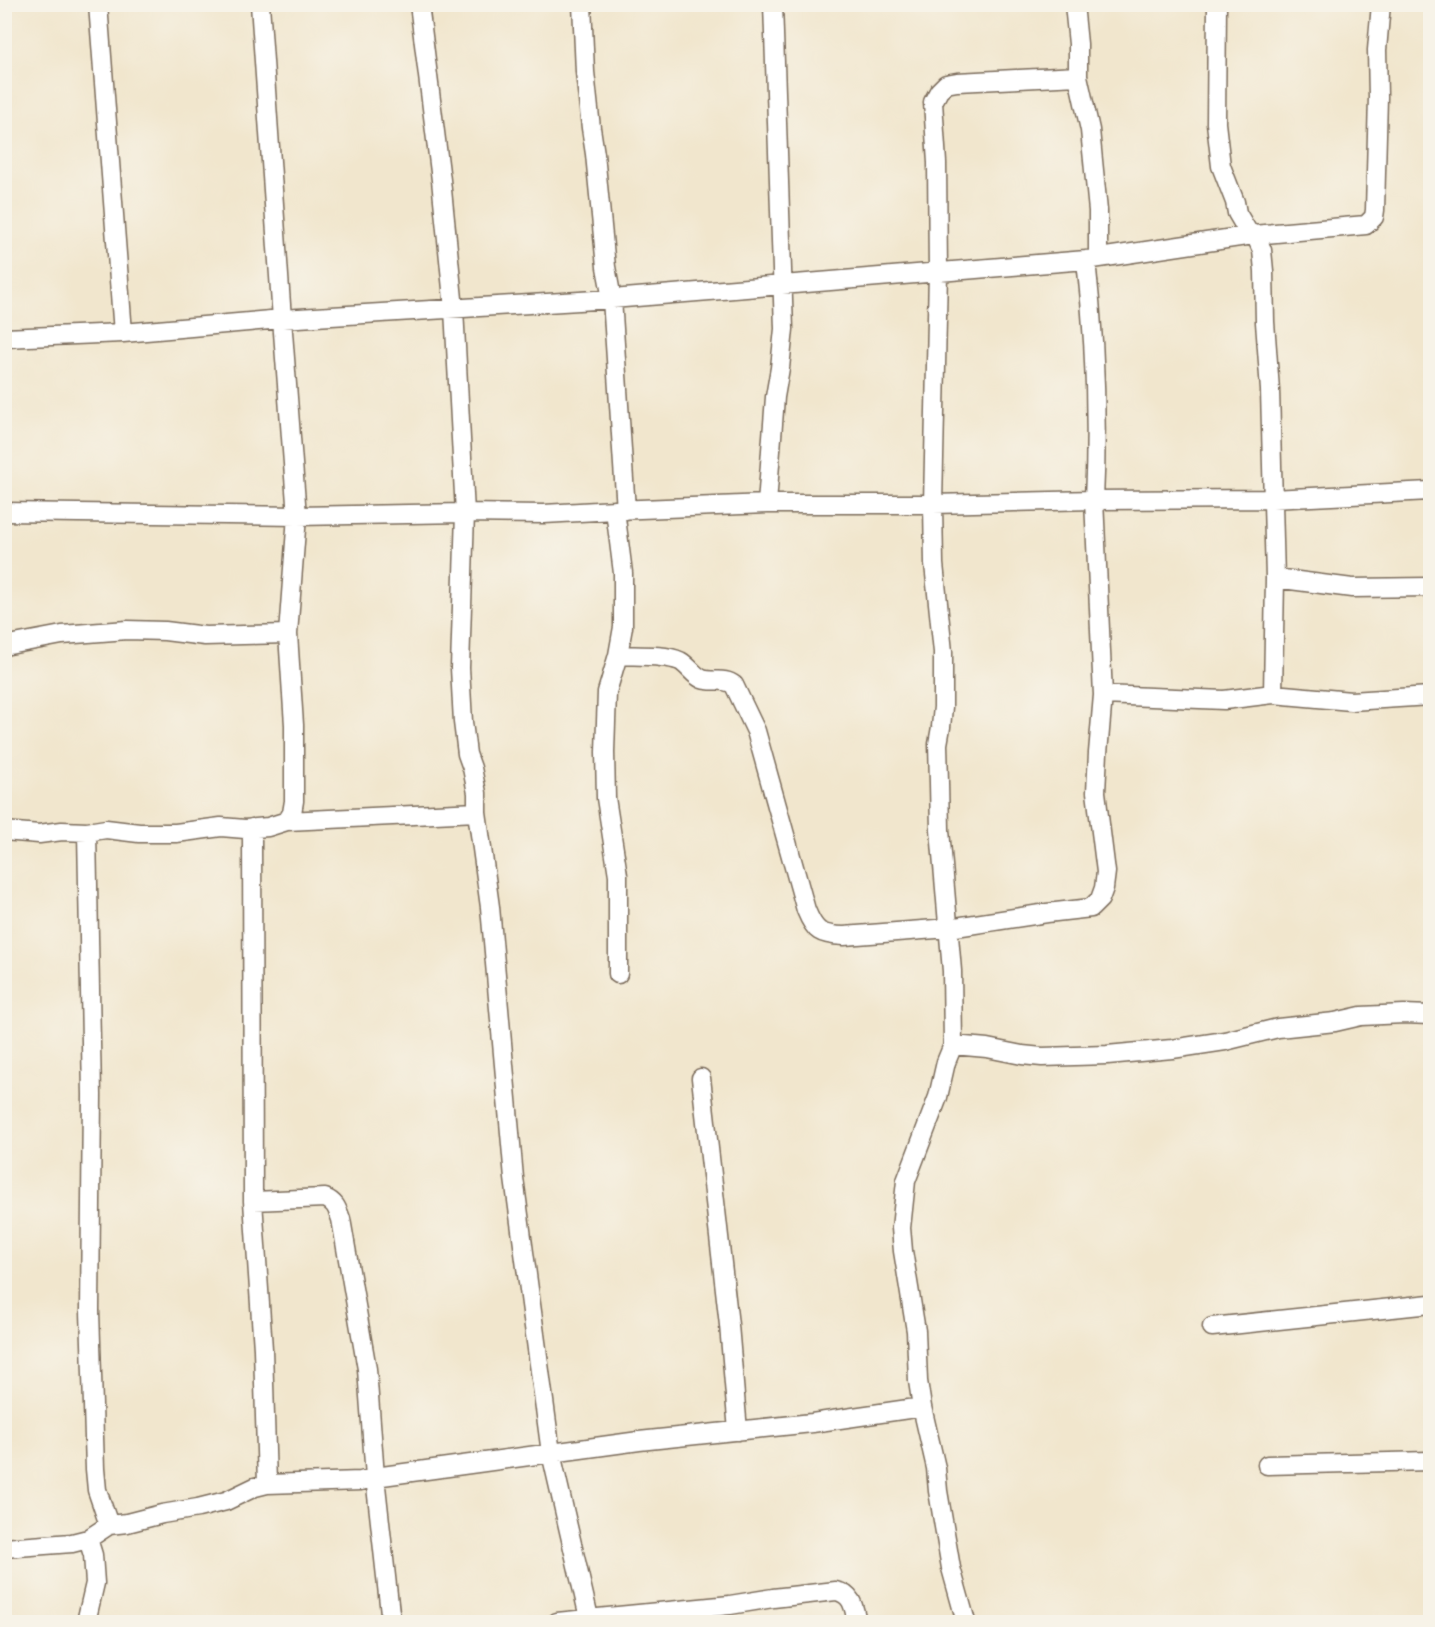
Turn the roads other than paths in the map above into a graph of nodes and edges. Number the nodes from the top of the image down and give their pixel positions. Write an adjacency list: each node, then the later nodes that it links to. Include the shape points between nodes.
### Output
1 (98, 4): 17 (street)
2 (260, 4): 16 (street)
3 (419, 4): 15 (street)
4 (582, 4): 14 (street, via 585,72)
5 (773, 4): 13 (street)
6 (1074, 4): 9 (street)
7 (1217, 4): 10 (street, via 1216,123 1221,166 1237,213)
8 (1381, 4): 10 (street, via 1374,217 1366,225)
9 (1078, 76): 11 (street, via 1090,130 1098,211); 12 (street, via 957,82 946,84 939,91 933,102)
10 (1253, 235): 11 (street); 20 (street, via 1262,249 1264,271)
11 (1092, 259): 12 (street); 21 (street)
12 (938, 272): 13 (street); 23 (street)
13 (783, 284): 14 (street); 22 (street, via 784,329)
14 (612, 299): 15 (street); 24 (street)
15 (454, 309): 16 (street); 26 (street)
16 (282, 319): 17 (street); 27 (street)
17 (123, 333): 18 (street)
18 (4, 338)
19 (1431, 491): 20 (street)
20 (1272, 499): 21 (street); 28 (street)
21 (1094, 500): 23 (street); 34 (street)
22 (767, 504): 23 (street); 24 (street)
23 (933, 504): 41 (street, via 934,564 943,652 938,744 940,830)
24 (621, 510): 26 (street); 32 (street, via 624,601)
25 (4, 512): 27 (street)
26 (465, 513): 27 (street); 36 (street, via 460,668 463,722)
27 (297, 516): 30 (street)
28 (1275, 578): 29 (street, via 1352,588); 33 (street)
29 (1431, 586)
30 (288, 634): 31 (street, via 205,636 128,630 62,635); 37 (street, via 295,762 294,801)
31 (4, 646)
32 (618, 655): 41 (street, via 670,658 682,662 700,678 729,681 734,686 756,731 806,910 820,932 844,936); 42 (street, via 607,692 604,752 606,798 618,875)
33 (1273, 694): 34 (street, via 1224,700); 35 (street, via 1351,701)
34 (1103, 695): 41 (street, via 1096,792 1106,872 1100,899 1091,908)
35 (1431, 696)
36 (477, 812): 37 (street); 51 (street, via 490,908 514,1178)
37 (287, 821): 38 (street)
38 (252, 828): 40 (street, via 220,827 176,833 106,829); 46 (street)
39 (4, 831): 40 (street)
40 (87, 832): 56 (street, via 93,1095 90,1311 97,1490)
41 (949, 928): 44 (street)
42 (618, 974)
43 (1431, 1015): 44 (street, via 1361,1016 1278,1028 1225,1041 1117,1054 1042,1057)
44 (952, 1045): 49 (street, via 938,1097 906,1180 901,1228)
45 (701, 1078): 50 (street)
46 (253, 1201): 54 (street, via 318,1197 337,1207 367,1369); 55 (street)
47 (1431, 1304): 48 (street)
48 (1212, 1327)
49 (922, 1407): 50 (street); 65 (street, via 936,1468 951,1569)
50 (738, 1431): 51 (street)
51 (551, 1453): 54 (street); 60 (street)
52 (1431, 1461): 53 (street)
53 (1267, 1465)
54 (375, 1477): 55 (street, via 361,1481); 62 (street)
55 (267, 1484): 56 (street, via 198,1509)
56 (109, 1525): 57 (street)
57 (88, 1539): 58 (street); 61 (street, via 95,1583)
58 (4, 1548)
59 (732, 1614): 60 (street); 64 (street, via 773,1598 836,1591 849,1597)
60 (589, 1621): 63 (street)
61 (86, 1623)
62 (391, 1623)
63 (557, 1623)
64 (857, 1623)
65 (966, 1623)

